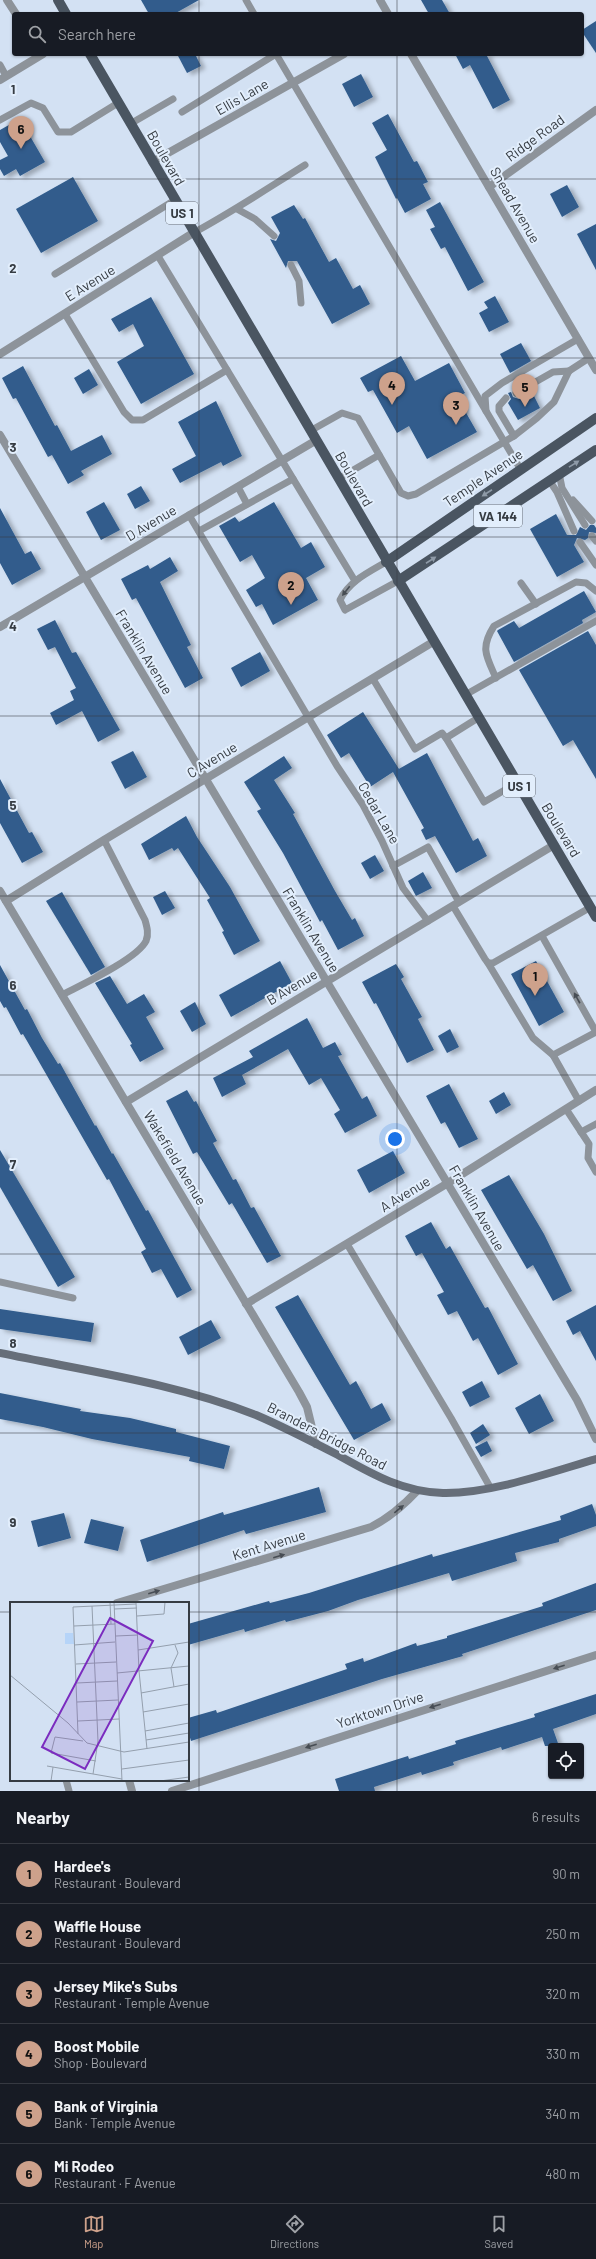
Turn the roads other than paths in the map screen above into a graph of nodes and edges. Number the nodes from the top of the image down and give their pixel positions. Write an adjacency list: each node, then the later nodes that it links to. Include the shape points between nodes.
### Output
1 (7, 0): 5 (street)
2 (58, 0): 6 (main road)
3 (246, 0): 7 (lane)
4 (380, 0): 8 (street)
5 (15, 12)
6 (65, 12)
7 (253, 12)
8 (387, 12)
9 (38, 56): 16 (street)
10 (91, 56): 19 (main road, Boulevard / US 1)
11 (273, 56): 21 (lane)
12 (277, 56): 17 (lane)
13 (340, 56): 17 (street, Ellis Lane)
14 (412, 56): 26 (street, Snead Avenue)
15 (0, 65): 16 (lane)
16 (3, 78)
17 (292, 83): 24 (street, Ellis Lane); 44 (lane)
18 (173, 99): 23 (lane)
19 (118, 103): 22 (lane, via 71,132 58,132 42,108 31,103); 23 (main road, Boulevard / US 1)
20 (596, 110): 26 (street, Ridge Road)
21 (182, 112)
22 (0, 120)
23 (130, 124): 24 (main road, Boulevard / US 1)
24 (152, 162): 27 (main road, Boulevard / US 1)
25 (305, 165): 28 (lane)
26 (489, 187): 36 (street, Snead Avenue)
27 (175, 200): 29 (main road, Boulevard / US 1); 33 (lane)
28 (237, 209): 29 (lane); 30 (lane)
29 (194, 233): 31 (street, E Avenue); 46 (main road, Boulevard / US 1)
30 (274, 236)
31 (158, 256): 35 (street, E Avenue); 39 (lane)
32 (291, 265): 34 (lane, via 299,281)
33 (55, 274)
34 (301, 303)
35 (66, 314): 37 (street, E Avenue); 39 (lane, via 124,412 132,420 144,420)
36 (578, 339): 38 (street, Snead Avenue); 44 (lane, via 502,383 485,396)
37 (0, 354)
38 (589, 358): 40 (lane); 41 (street, Snead Avenue)
39 (227, 370): 53 (lane)
40 (569, 370): 42 (lane, via 553,372); 48 (lane, via 554,402)
41 (596, 370)
42 (516, 393)
43 (506, 398): 48 (lane, via 499,406 499,411)
44 (486, 411): 50 (lane)
45 (596, 418): 54 (main road, Temple Avenue / VA 144)
46 (310, 431): 49 (main road, Boulevard / US 1); 52 (lane, via 342,413 358,418)
47 (0, 435): 70 (street, Franklin Avenue)
48 (514, 436): 50 (lane)
49 (315, 441): 53 (street, D Avenue); 57 (main road, Boulevard / US 1)
50 (504, 441): 52 (lane, via 416,494 408,496 401,493); 54 (lane)
51 (596, 450): 55 (main road, VA 144, one-way to 51)
52 (379, 455): 57 (lane)
53 (282, 460): 56 (lane); 59 (street, D Avenue)
54 (521, 470): 68 (main road, Temple Avenue / VA 144, one-way to 68)
55 (559, 473): 58 (main road, VA 144); 60 (lane)
56 (293, 479): 61 (lane); 71 (lane)
57 (338, 479): 68 (main road, Boulevard / US 1)
58 (549, 480): 66 (lane); 72 (main road, VA 144, one-way to 58)
59 (238, 487): 61 (lane); 62 (street, D Avenue)
60 (562, 488): 63 (lane); 64 (lane)
61 (247, 504): 65 (lane)
62 (189, 515): 65 (lane, Cedar Lane); 70 (street, D Avenue)
63 (592, 521)
64 (584, 525)
65 (199, 531): 82 (lane, Cedar Lane)
66 (574, 531)
67 (580, 542): 69 (lane)
68 (386, 562): 71 (lane); 72 (main road, Boulevard / US 1)
69 (596, 565)
70 (85, 577): 77 (street, D Avenue); 85 (street, Franklin Avenue)
71 (355, 581): 72 (lane, one-way to 72, via 344,590 340,600 345,610)
72 (398, 581): 78 (main road, Boulevard / US 1)
73 (521, 583): 75 (lane)
74 (596, 591): 75 (lane, via 586,583 576,582)
75 (536, 604): 79 (lane, via 494,626 486,638 485,655)
76 (596, 621): 79 (lane)
77 (0, 627)
78 (433, 642): 80 (street, C Avenue); 81 (main road, Boulevard / US 1)
79 (496, 678): 81 (lane)
80 (373, 679): 82 (street, C Avenue); 84 (lane, via 415,749 442,733)
81 (465, 695): 83 (main road, Boulevard / US 1)
82 (308, 717): 85 (street, C Avenue); 89 (lane, Cedar Lane, via 362,805)
83 (478, 718): 84 (lane); 86 (main road, Boulevard / US 1)
84 (446, 738): 86 (lane, via 484,802)
85 (205, 779): 87 (street, C Avenue); 98 (street, Franklin Avenue)
86 (517, 783): 88 (main road, Boulevard / US 1)
87 (104, 840): 91 (street, C Avenue); 99 (lane, via 145,920 147,940 135,954)
88 (554, 845): 92 (street, B Avenue); 93 (main road, Boulevard / US 1)
89 (393, 866): 92 (lane, via 428,848); 95 (lane, Cedar Lane, via 407,894)
90 (0, 891): 91 (street, Wakefield Avenue)
91 (6, 901): 99 (street, Wakefield Avenue)
92 (456, 904): 95 (street, B Avenue); 97 (lane)
93 (590, 908): 94 (main road, Boulevard / US 1); 96 (lane)
94 (596, 917)
95 (428, 921): 98 (street, B Avenue)
96 (542, 936): 97 (lane, via 494,963); 100 (lane, one-way to 96)
97 (488, 963): 101 (lane, via 533,1038)
98 (327, 982): 104 (street, B Avenue); 110 (street, Franklin Avenue)
99 (62, 995): 104 (street, Wakefield Avenue)
100 (596, 1032): 101 (lane)
101 (552, 1055): 103 (lane)
102 (596, 1090): 103 (street, A Avenue)
103 (579, 1100): 105 (street, A Avenue)
104 (126, 1102): 114 (street, Wakefield Avenue)
105 (566, 1109): 107 (lane); 110 (street, A Avenue)
106 (596, 1124): 107 (lane)
107 (581, 1132): 108 (lane)
108 (593, 1145): 109 (lane, via 588,1158)
109 (596, 1172)
110 (448, 1183): 111 (street, A Avenue); 116 (street, Franklin Avenue, via 577,1400)
111 (347, 1244): 114 (street, A Avenue); 119 (lane)
112 (0, 1282): 113 (lane)
113 (73, 1298)
114 (246, 1304): 117 (street, Wakefield Avenue, via 307,1406)
115 (0, 1354): 117 (street, Branders Bridge Road, via 193,1394 256,1415)
116 (596, 1439)
117 (316, 1444): 120 (street, Branders Bridge Road, via 384,1480)
118 (596, 1459): 119 (street, Branders Bridge Road)
119 (490, 1487): 120 (street, Branders Bridge Road, via 444,1493)
120 (417, 1491): 121 (street, Kent Avenue, one-way to 120, via 371,1527 402,1507)
121 (120, 1602)
122 (596, 1655): 127 (street, Yorktown Drive, one-way to 127)
123 (66, 1781): 125 (lane)
124 (129, 1781): 126 (street)
125 (69, 1791)
126 (132, 1791)
127 (172, 1791)

